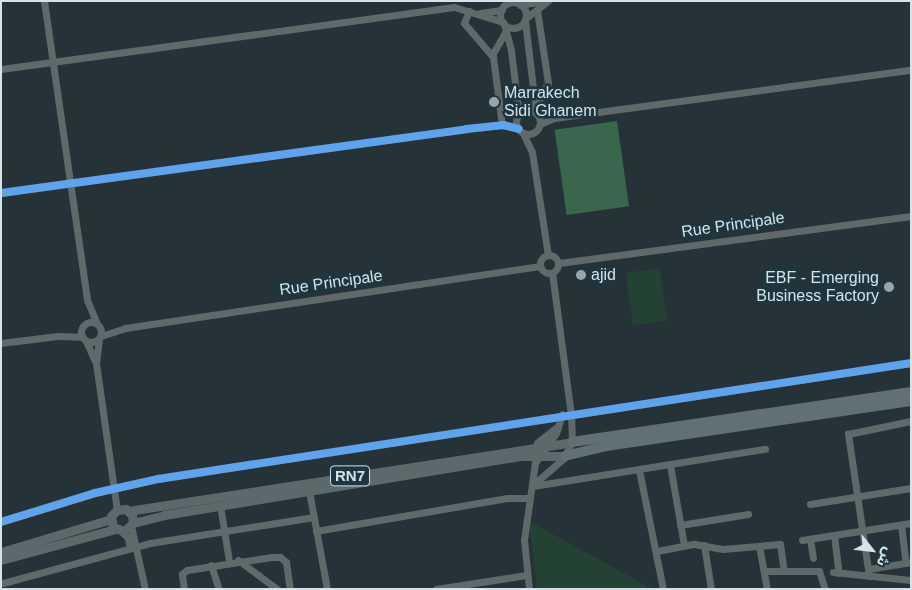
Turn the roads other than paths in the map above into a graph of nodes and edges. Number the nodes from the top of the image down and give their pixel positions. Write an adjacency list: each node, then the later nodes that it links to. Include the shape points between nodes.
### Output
1 (44, 1): 13 (street)
2 (543, 1): 5 (street)
3 (548, 1): 7 (street)
4 (452, 4): 8 (street); 13 (street)
5 (520, 5): 6 (street, via 512,3); 10 (street)
6 (502, 10): 9 (street); 11 (street)
7 (537, 10): 10 (street); 16 (street, via 548,83)
8 (469, 11): 9 (street); 12 (street, via 464,23)
9 (477, 13): 11 (street)
10 (525, 19): 11 (street, via 515,28); 16 (street)
11 (504, 26): 12 (street); 17 (street)
12 (492, 55): 20 (street)
13 (52, 63): 14 (street); 24 (street)
14 (1, 69)
15 (911, 70): 18 (street)
16 (536, 112): 17 (street, via 527,110); 18 (street); 19 (street)
17 (518, 116): 20 (street); 21 (street)
18 (554, 118): 19 (street)
19 (540, 124): 22 (street)
20 (503, 125): 21 (street); 24 (street)
21 (521, 131): 22 (street); 23 (street)
22 (535, 132): 23 (street)
23 (532, 152): 27 (street)
24 (69, 183): 25 (street); 31 (street)
25 (1, 193)
26 (911, 216): 28 (street, Rue Principale)
27 (548, 255): 28 (street, via 555,257); 29 (street, via 541,260)
28 (558, 263): 30 (street)
29 (540, 266): 30 (street, via 543,271); 34 (street, Rue Principale)
30 (552, 273): 43 (street)
31 (87, 300): 32 (street); 33 (street)
32 (98, 324): 33 (street); 34 (street); 36 (street)
33 (84, 325): 35 (street); 37 (street)
34 (125, 328): 36 (street)
35 (58, 336): 37 (street); 38 (street)
36 (100, 338): 37 (street); 40 (street)
37 (84, 339): 40 (street)
38 (1, 343)
39 (911, 363): 44 (street)
40 (96, 364): 57 (street)
41 (911, 392): 48 (highway, RN7)
42 (911, 401): 53 (highway, RN7, via 606,446)
43 (569, 403): 44 (street); 45 (street)
44 (571, 415): 45 (street); 48 (street)
45 (561, 416): 47 (street); 57 (street)
46 (911, 421): 60 (street, via 848,434)
47 (557, 428): 49 (street); 50 (main road)
48 (572, 442): 49 (main road, RN7); 53 (street)
49 (548, 444): 50 (main road, RN7); 52 (street)
50 (532, 446): 65 (main road, RN7)
51 (765, 450): 54 (street)
52 (538, 456): 53 (main road, RN7); 56 (street); 59 (main road, RN7, via 519,456)
53 (565, 456): 56 (street)
54 (670, 465): 55 (street); 72 (street)
55 (639, 470): 56 (street); 83 (street)
56 (534, 485): 61 (street)
57 (113, 488): 64 (street); 69 (street)
58 (911, 488): 60 (street)
59 (309, 491): 63 (main road, RN7); 67 (street)
60 (857, 497): 62 (street); 77 (street)
61 (530, 498): 76 (street, via 507,498); 94 (street, via 523,548)
62 (810, 504)
63 (220, 505): 71 (main road, RN7); 75 (street)
64 (117, 510): 65 (main road, RN7); 68 (main road)
65 (128, 511): 71 (main road)
66 (748, 514): 72 (street)
67 (314, 517): 75 (street); 76 (street)
68 (111, 519): 74 (main road); 84 (main road)
69 (1, 522)
70 (911, 523): 73 (street)
71 (132, 524): 74 (main road, RN7); 82 (street)
72 (680, 524): 79 (street)
73 (900, 525): 77 (street); 89 (street)
74 (118, 530): 82 (street); 86 (main road, RN7)
75 (224, 530): 82 (street); 88 (street)
76 (316, 530): 103 (street)
77 (862, 531): 78 (street); 93 (street)
78 (834, 535): 85 (street, via 806,539); 93 (street, via 836,573)
79 (684, 545): 80 (street); 83 (street)
80 (704, 545): 81 (street, via 723,549); 107 (street)
81 (759, 546): 91 (street); 92 (street, via 780,544)
82 (134, 547): 96 (street); 99 (street)
83 (656, 551): 106 (street)
84 (1, 552)
85 (813, 558)
86 (1, 560)
87 (238, 560): 88 (street); 101 (street); 102 (street, via 280,557 286,562)
88 (229, 561): 90 (street)
89 (908, 562): 93 (street)
90 (211, 565): 98 (street); 100 (street, via 183,573)
91 (764, 571): 92 (street); 108 (street)
92 (784, 571): 109 (street, via 819,572)
93 (868, 572): 95 (street)
94 (526, 575): 97 (street); 105 (street)
95 (911, 580)
96 (3, 583)
97 (475, 586): 104 (street)
98 (217, 588)
99 (145, 589)
100 (184, 589)
101 (277, 589)
102 (290, 589)
103 (327, 589)
104 (436, 589)
105 (528, 589)
106 (663, 589)
107 (712, 589)
108 (767, 589)
109 (825, 589)

